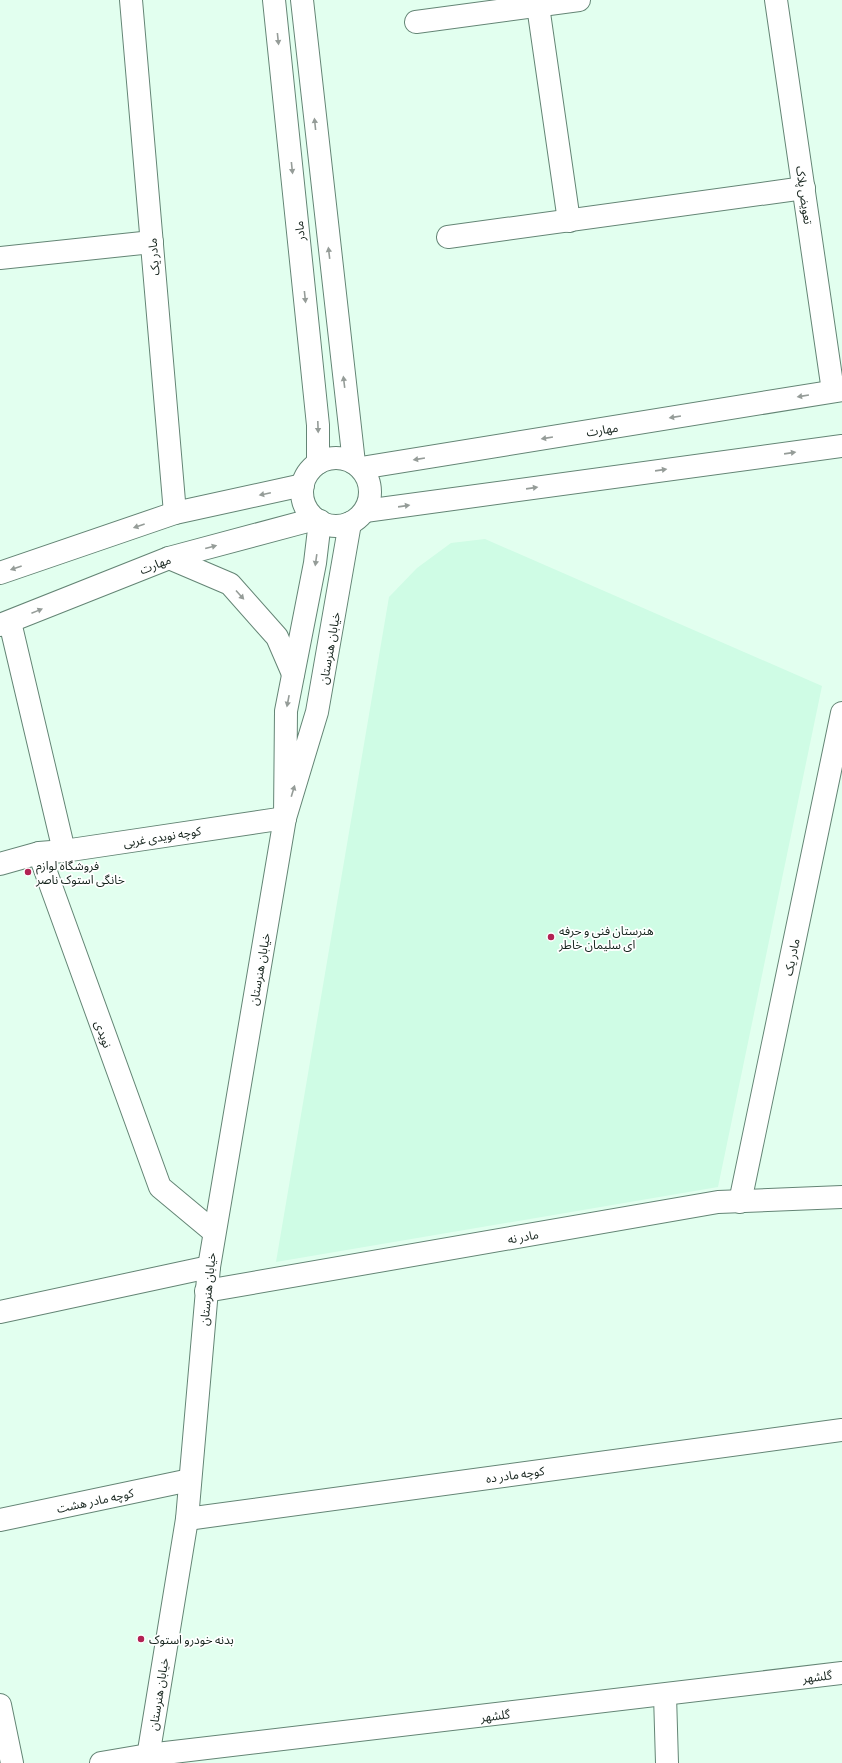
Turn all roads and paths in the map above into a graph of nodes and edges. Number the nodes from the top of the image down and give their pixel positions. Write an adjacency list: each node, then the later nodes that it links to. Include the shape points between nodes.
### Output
1 (131, 0): 11 (street, مادر یک)
2 (274, 0): 15 (street, مادر, one-way to 15, via 318,425)
3 (302, 0): 16 (street, one-way to 3, via 326,226)
4 (579, 0): 6 (street)
5 (776, 0): 8 (street, تعویض پلاک)
6 (538, 6): 7 (street); 9 (street)
7 (416, 22)
8 (804, 188): 9 (street); 13 (street, تعویض پلاک)
9 (569, 221): 10 (street)
10 (448, 237)
11 (152, 242): 12 (street); 18 (street, مادر یک)
12 (0, 258)
13 (837, 390): 16 (street, مهارت, one-way to 16)
14 (842, 446): 19 (street, one-way to 14)
15 (318, 463): 16 (street, via 331,458 345,459); 17 (street, via 308,473)
16 (357, 466): 19 (street, via 369,482 370,497)
17 (303, 485): 18 (street, one-way to 18); 20 (street, via 304,504)
18 (175, 514): 22 (street, one-way to 22)
19 (358, 517): 20 (street, via 332,526); 26 (street, خیابان هنرستان, one-way to 19, via 317,712)
20 (317, 520): 21 (street, مهارت, one-way to 20); 24 (street, خیابان هنرستان, one-way to 24, via 315,563)
21 (169, 558): 23 (street, مهارت, one-way to 21); 24 (street, one-way to 24, via 230,584 277,637)
22 (0, 573)
23 (5, 623): 27 (street)
24 (293, 674): 26 (street, خیابان هنرستان, one-way to 26, via 286,711)
25 (842, 712): 31 (street, مادر یک)
26 (285, 818): 27 (street, کوچه نویدی غربی); 32 (street, خیابان هنرستان)
27 (64, 851): 28 (street, کوچه نویدی غربی)
28 (39, 853): 29 (street); 32 (street, نویدی, via 160,1187)
29 (0, 864)
30 (842, 1197): 31 (street, مادر نه)
31 (740, 1202): 34 (street, مادر نه, via 718,1202)
32 (214, 1232): 33 (street, خیابان هنرستان)
33 (209, 1267): 34 (street, خیابان هنرستان); 35 (street)
34 (206, 1291): 37 (street, خیابان هنرستان)
35 (0, 1312)
36 (842, 1430): 38 (street, کوچه مادر ده)
37 (190, 1480): 38 (street, خیابان هنرستان); 39 (street, کوچه مادر هشت)
38 (187, 1519): 43 (street, خیابان هنرستان)
39 (0, 1520)
40 (842, 1672): 41 (street, گلشهر)
41 (665, 1694): 43 (street, گلشهر); 46 (street)
42 (0, 1705): 44 (street)
43 (148, 1759): 45 (street, گلشهر)
44 (12, 1763)
45 (101, 1763)
46 (667, 1763)

